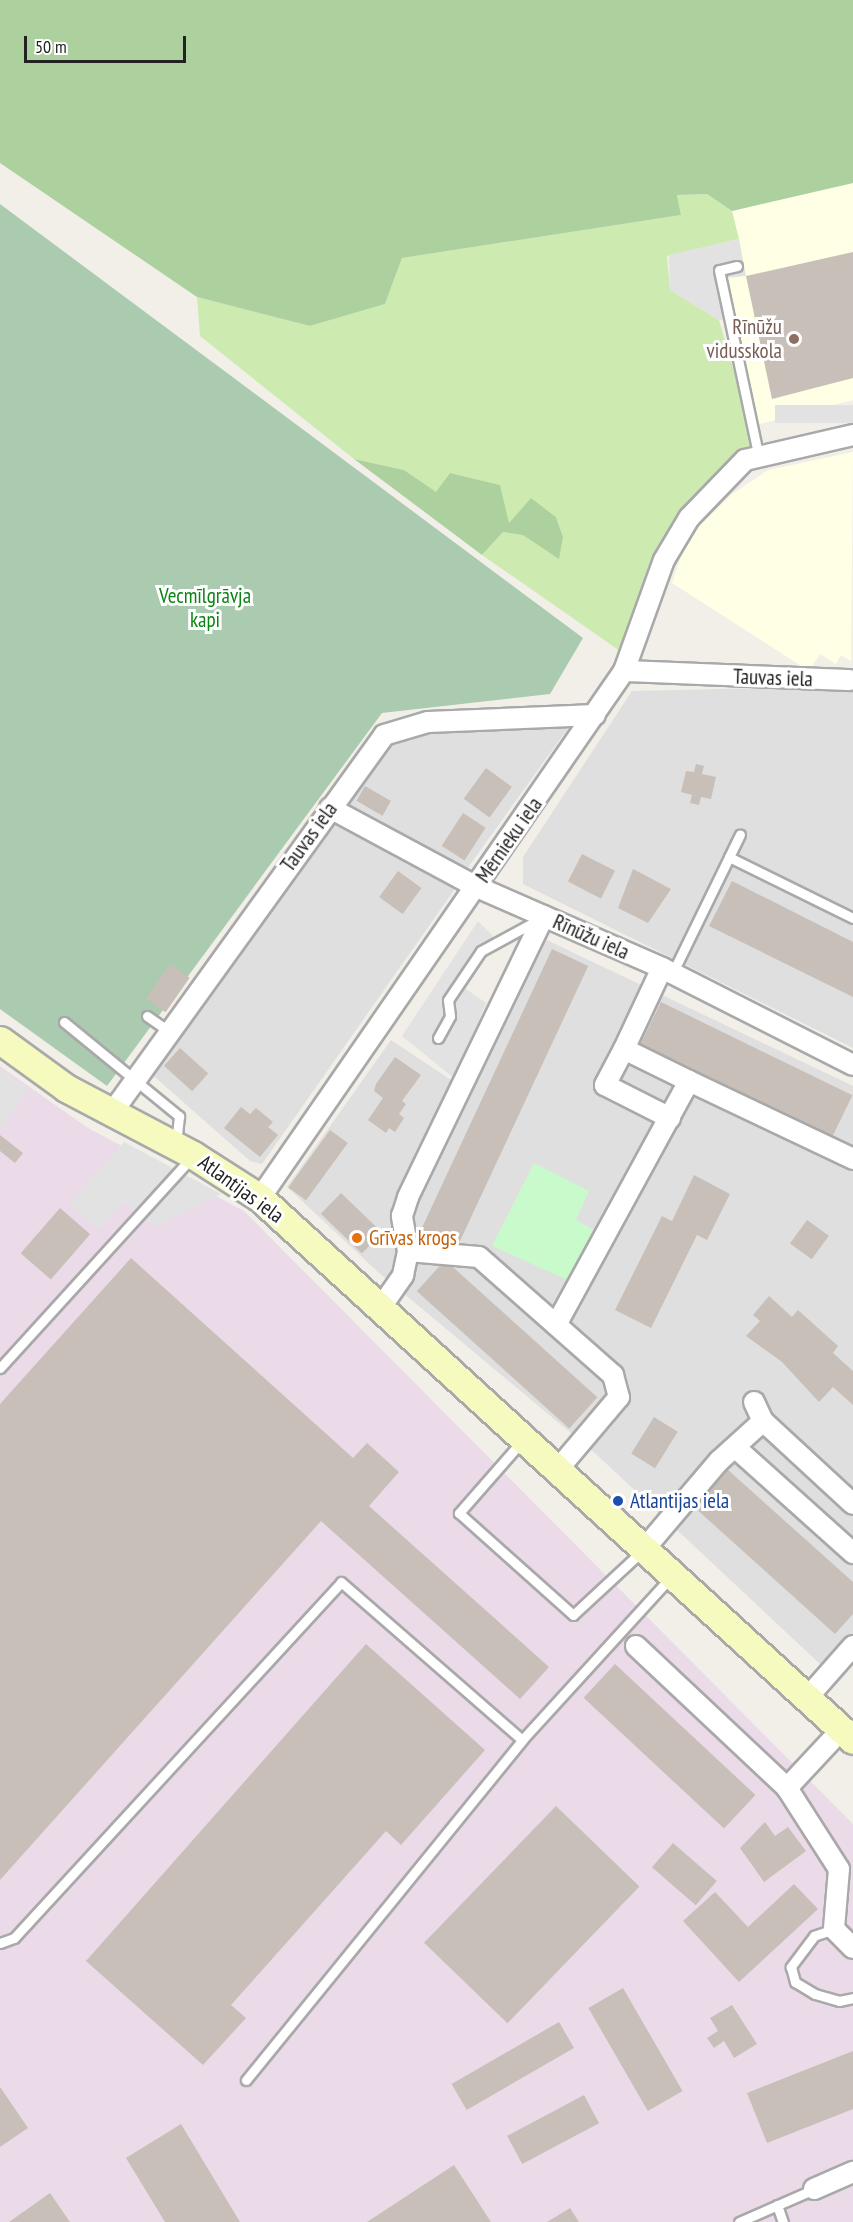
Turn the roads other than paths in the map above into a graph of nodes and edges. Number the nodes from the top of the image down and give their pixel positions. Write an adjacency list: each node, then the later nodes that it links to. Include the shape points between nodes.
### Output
1 (737, 266): 3 (lane, via 719,270)
2 (853, 435): 3 (street, Mērnieku iela)
3 (758, 454): 4 (street, Mērnieku iela, via 732,469 688,518 664,560)
4 (624, 671): 5 (street, Tauvas iela); 6 (street, Mērnieku iela)
5 (850, 680)
6 (595, 716): 7 (street, Tauvas iela, via 402,726 384,735); 10 (street, Mērnieku iela)
7 (330, 808): 10 (street, Rīnūžu iela); 16 (street, Tauvas iela)
8 (740, 834): 9 (lane)
9 (729, 857): 12 (lane); 13 (lane)
10 (477, 887): 11 (street, Rīnūžu iela); 27 (street, Mērnieku iela)
11 (543, 916): 13 (street, Rīnūžu iela); 17 (lane, via 481,951 448,1000 450,1016); 28 (street, via 408,1197 402,1216)
12 (853, 918)
13 (667, 971): 19 (street); 20 (street, Rīnūžu iela)
14 (147, 1016): 16 (lane)
15 (64, 1022): 21 (lane)
16 (170, 1032): 21 (street, Tauvas iela)
17 (438, 1038)
18 (0, 1040): 23 (main road, Atlantijas iela)
19 (624, 1049): 22 (street); 24 (street, via 605,1085)
20 (853, 1065)
21 (136, 1081): 23 (street, Tauvas iela); 25 (lane, via 179,1116)
22 (689, 1081): 24 (street); 26 (street)
23 (111, 1114): 25 (main road, Atlantijas iela)
24 (670, 1118): 30 (street)
25 (184, 1150): 27 (main road, Atlantijas iela); 31 (lane)
26 (853, 1159)
27 (260, 1198): 29 (main road, Atlantijas iela)
28 (408, 1251): 29 (street, via 399,1287); 30 (street, via 479,1257)
29 (381, 1307): 34 (main road, Atlantijas iela)
30 (556, 1325): 36 (street, via 619,1387 614,1405)
31 (0, 1368)
32 (754, 1402): 33 (street)
33 (763, 1421): 35 (street); 37 (street)
34 (526, 1437): 36 (main road, Atlantijas iela); 38 (lane, via 459,1513 573,1615)
35 (737, 1449): 38 (street, via 719,1461); 39 (street)
36 (559, 1468): 38 (main road, Atlantijas iela)
37 (853, 1504)
38 (646, 1547): 40 (main road, Atlantijas iela)
39 (853, 1554)
40 (674, 1574): 43 (main road, Atlantijas iela); 45 (lane)
41 (636, 1646): 46 (street)
42 (850, 1656): 43 (street)
43 (808, 1697): 44 (main road, Atlantijas iela)
44 (847, 1734): 46 (street)
45 (522, 1740): 48 (lane, via 341,1582 14,1938); 51 (lane)
46 (787, 1788): 47 (street, via 839,1869)
47 (834, 1929): 49 (street); 50 (lane, via 814,1936 790,1967 795,1982 815,1994 839,2001)
48 (0, 1942)
49 (853, 1948)
50 (853, 1998)
51 (246, 2080)
52 (853, 2172): 53 (street)
53 (814, 2188): 54 (lane)
54 (777, 2205): 55 (lane); 56 (lane)
55 (739, 2222)
56 (783, 2222)

